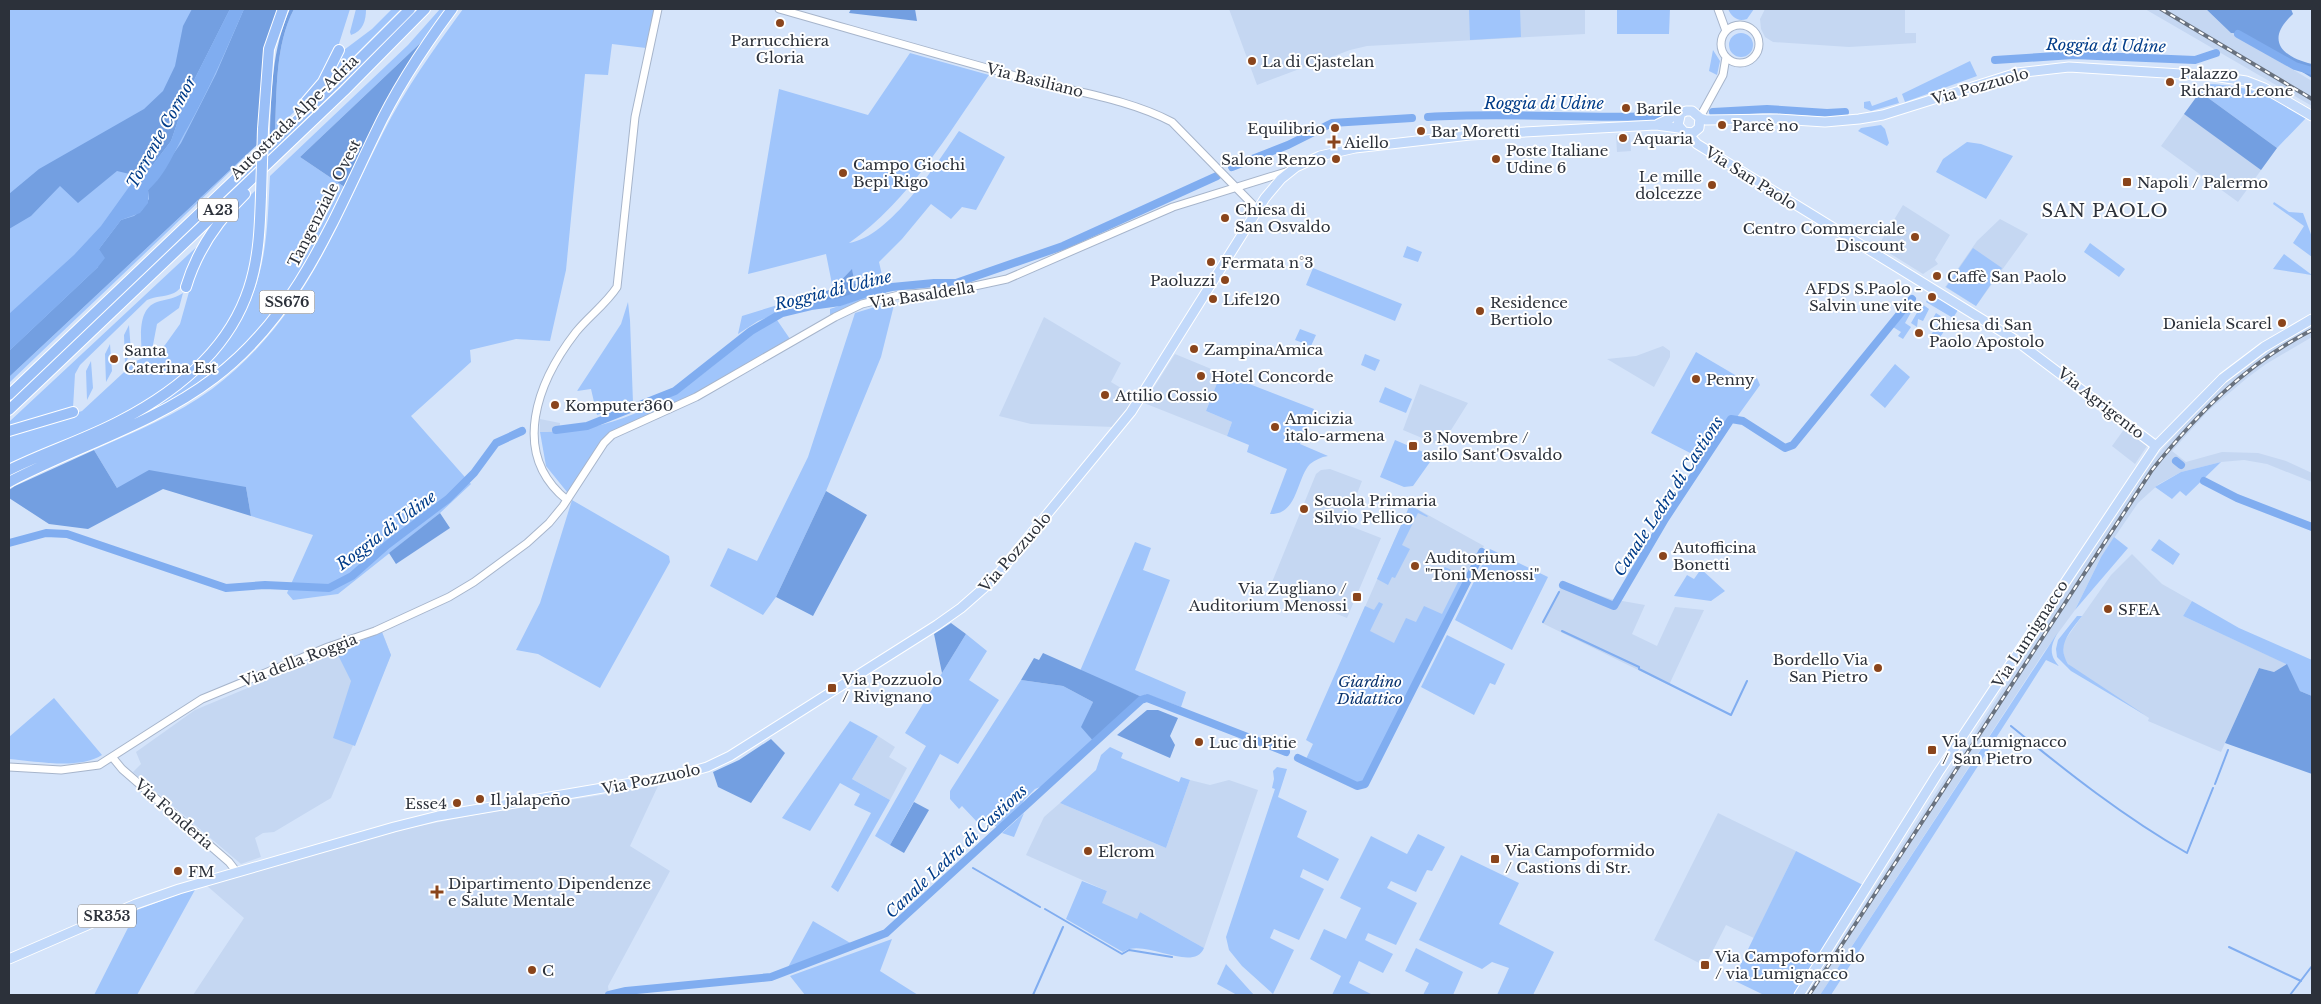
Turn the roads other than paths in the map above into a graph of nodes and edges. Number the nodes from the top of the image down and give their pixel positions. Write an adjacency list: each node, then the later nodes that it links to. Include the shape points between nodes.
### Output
1 (283, 9): 34 (highway, SS676, bridge, via 269,49 256,258 249,289 230,328 213,352 172,389 126,418)
2 (410, 9): 22 (highway, Autostrada Alpe-Adria / A23)
3 (425, 9): 21 (highway, Autostrada Alpe-Adria / A23)
4 (452, 9): 35 (highway, Tangenziale Ovest / SS676, via 398,90 312,263 260,336 215,377 158,414)
5 (658, 9): 36 (street, via 635,117 618,287 564,350 536,407 538,460 544,474)
6 (779, 9): 24 (street, Via Basiliano, via 1156,113 1172,122)
7 (1718, 11): 8 (street)
8 (1729, 29): 10 (street, via 1721,42); 11 (street, via 1749,28 1758,42 1758,50 1752,58)
9 (340, 50): 22 (highway, via 316,92 280,127)
10 (1726, 57): 11 (street); 12 (street)
11 (1738, 63): 12 (street)
12 (1723, 75): 13 (street)
13 (1708, 101): 14 (street); 17 (street)
14 (1692, 111): 15 (main road); 17 (main road)
15 (1680, 116): 18 (main road, Via Pozzuolo); 19 (main road)
16 (2312, 116): 17 (main road, Via Pozzuolo, via 2246,81 2069,67 2017,73 1859,120 1706,120)
17 (1700, 117): 20 (main road, via 1699,128)
18 (1656, 126): 19 (main road, Via Pozzuolo); 23 (main road, Via Pozzuolo, via 1414,140 1331,153)
19 (1679, 128): 20 (main road)
20 (1688, 134): 27 (main road, Via San Paolo, via 1697,144)
21 (289, 142): 26 (highway, via 274,165 216,226 199,254); 30 (highway, Autostrada Alpe-Adria / A23)
22 (272, 144): 29 (highway, Autostrada Alpe-Adria / A23)
23 (1292, 170): 24 (street, Via Pozzuolo); 25 (main road, Via Pozzuolo, via 1275,186)
24 (1236, 187): 25 (street, Via Basiliano); 36 (street, Via Basaldella, via 1174,207 1007,279 956,290 882,298 844,313 696,398 612,435)
25 (1258, 210): 39 (main road, Via Pozzuolo, via 1131,412 1006,566 980,593 937,625 730,756 707,767 679,775 438,816)
26 (186, 286)
27 (1971, 313): 33 (main road, Via Agrigento, via 2048,362)
28 (2312, 319): 33 (main road, Via Lumignacco, via 2264,347 2223,378)
29 (9, 394)
30 (9, 410)
31 (73, 412): 32 (highway)
32 (9, 431)
33 (2156, 446): 41 (main road, Via Lumignacco, via 1938,773)
34 (9, 470)
35 (9, 482)
36 (567, 500): 37 (street, Via della Roggia, via 556,516 527,544 449,597 375,631 319,650 202,699)
37 (113, 758): 38 (street, Via della Roggia, via 99,765 76,769); 39 (street, Via Fonderia)
38 (9, 767)
39 (236, 871): 40 (main road, Via Pozzuolo / SR353, via 136,904)
40 (9, 959)
41 (1799, 995)

